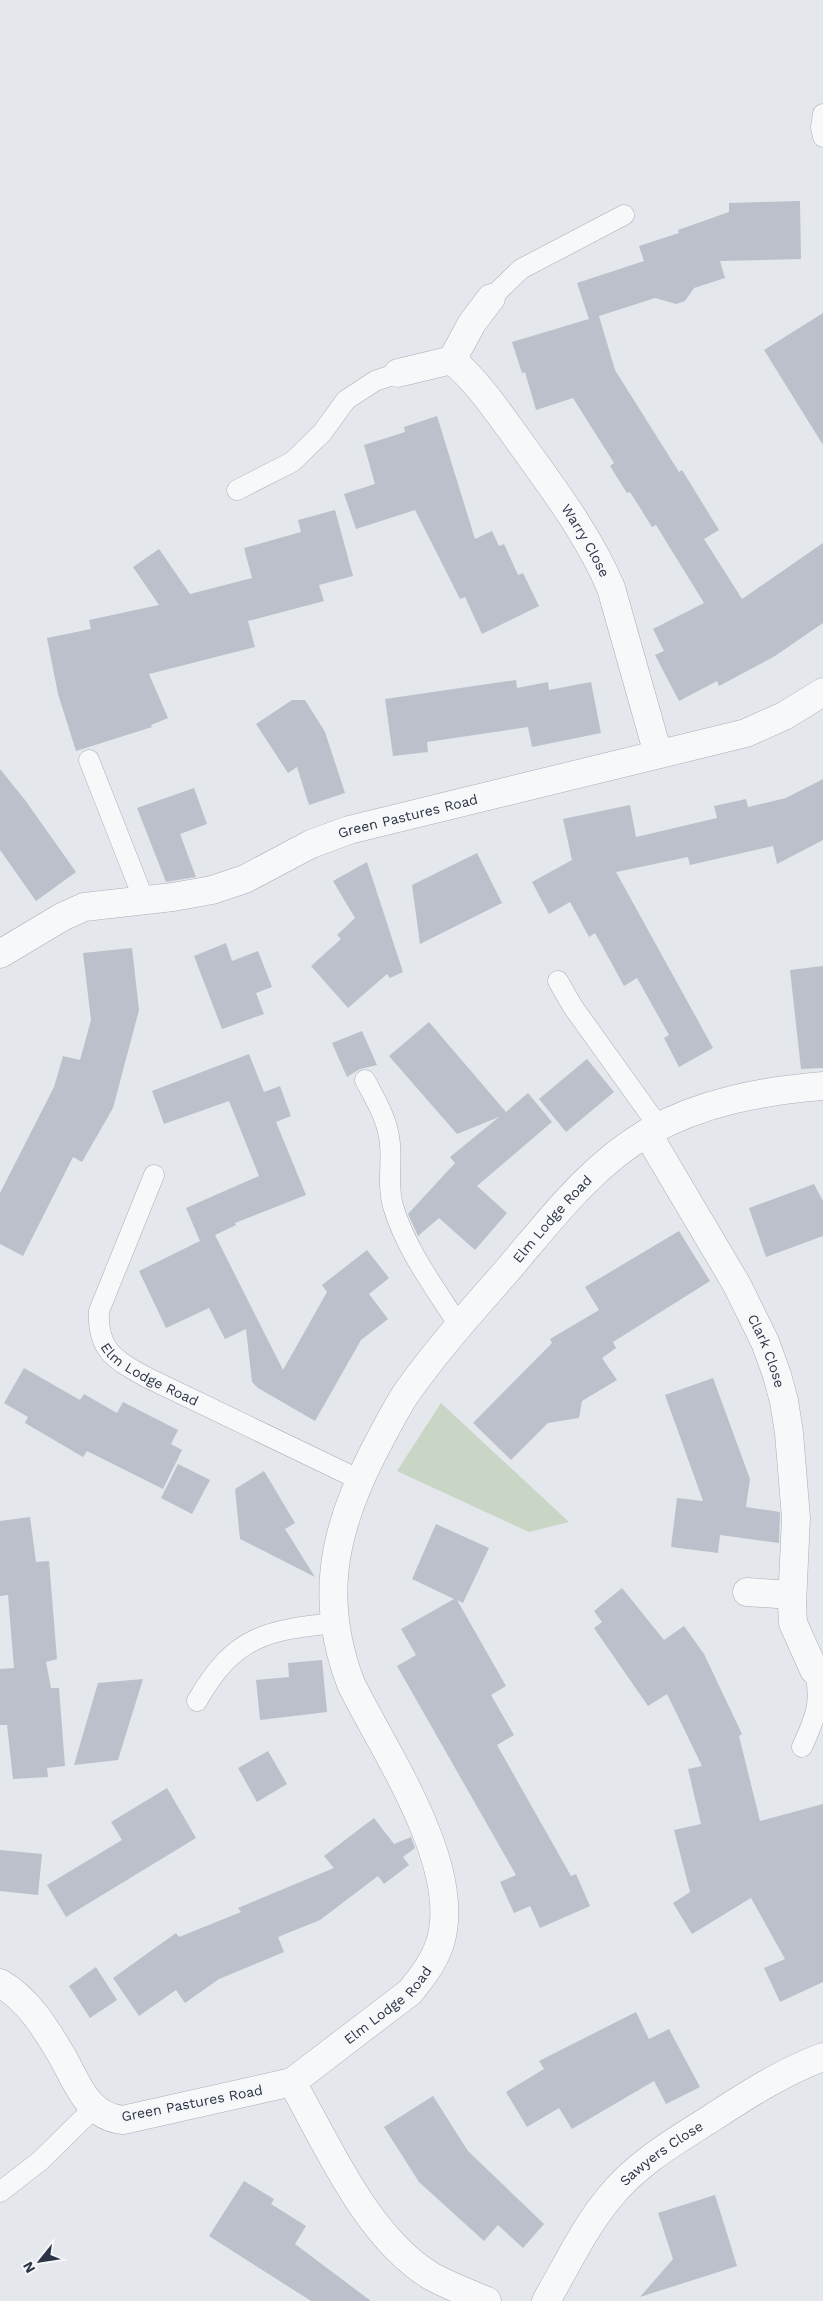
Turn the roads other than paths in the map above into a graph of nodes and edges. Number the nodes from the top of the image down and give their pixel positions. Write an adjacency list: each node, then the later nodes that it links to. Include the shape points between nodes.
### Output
1 (823, 114): 2 (lane)
2 (823, 136)
3 (624, 215): 4 (lane, via 520,269)
4 (491, 298): 5 (street, via 472,323)
5 (452, 360): 6 (street); 9 (street, Warry Close, via 468,374 564,503 600,563 620,617)
6 (398, 372): 7 (lane, via 375,381 346,400 322,433 292,462)
7 (237, 490)
8 (823, 692): 9 (street, Green Pastures Road, via 784,716 746,733)
9 (658, 754): 11 (street, Green Pastures Road, via 349,830 311,844 228,885)
10 (90, 760): 11 (lane)
11 (144, 900): 12 (street, Green Pastures Road, via 84,907)
12 (0, 954)
13 (558, 980): 16 (lane)
14 (365, 1080): 18 (lane, via 387,1126 390,1190 400,1226)
15 (823, 1086): 16 (street, Elm Lodge Road, via 722,1101)
16 (653, 1130): 18 (street, Elm Lodge Road, via 620,1151 583,1182); 21 (street, Clark Close, via 737,1285 777,1375 789,1433 796,1518)
17 (154, 1175): 19 (lane, Elm Lodge Road, via 100,1311 100,1333 104,1345 113,1356 146,1378)
18 (460, 1326): 19 (street, Elm Lodge Road, via 405,1396)
19 (360, 1480): 22 (street, Elm Lodge Road, via 338,1543 333,1594)
20 (747, 1592): 21 (street)
21 (792, 1595): 23 (street, Clark Close, via 795,1631)
22 (336, 1623): 24 (lane, via 282,1629 248,1643 217,1670); 28 (street, Elm Lodge Road, via 343,1664 351,1684 424,1825 440,1878 444,1920 433,1960 410,1992)
23 (814, 1670): 25 (lane, Clark Close, via 821,1686 821,1700)
24 (197, 1701)
25 (802, 1747)
26 (0, 1983): 29 (street, Green Pastures Road, via 17,1995 39,2019 81,2092)
27 (823, 2057): 32 (street, Sawyers Close, via 797,2066 644,2163 599,2211)
28 (292, 2082): 29 (street, Green Pastures Road, via 124,2120 108,2117); 31 (street, via 358,2198 394,2245 430,2275)
29 (94, 2108): 30 (lane, via 40,2161)
30 (0, 2192)
31 (487, 2301)
32 (546, 2301)

